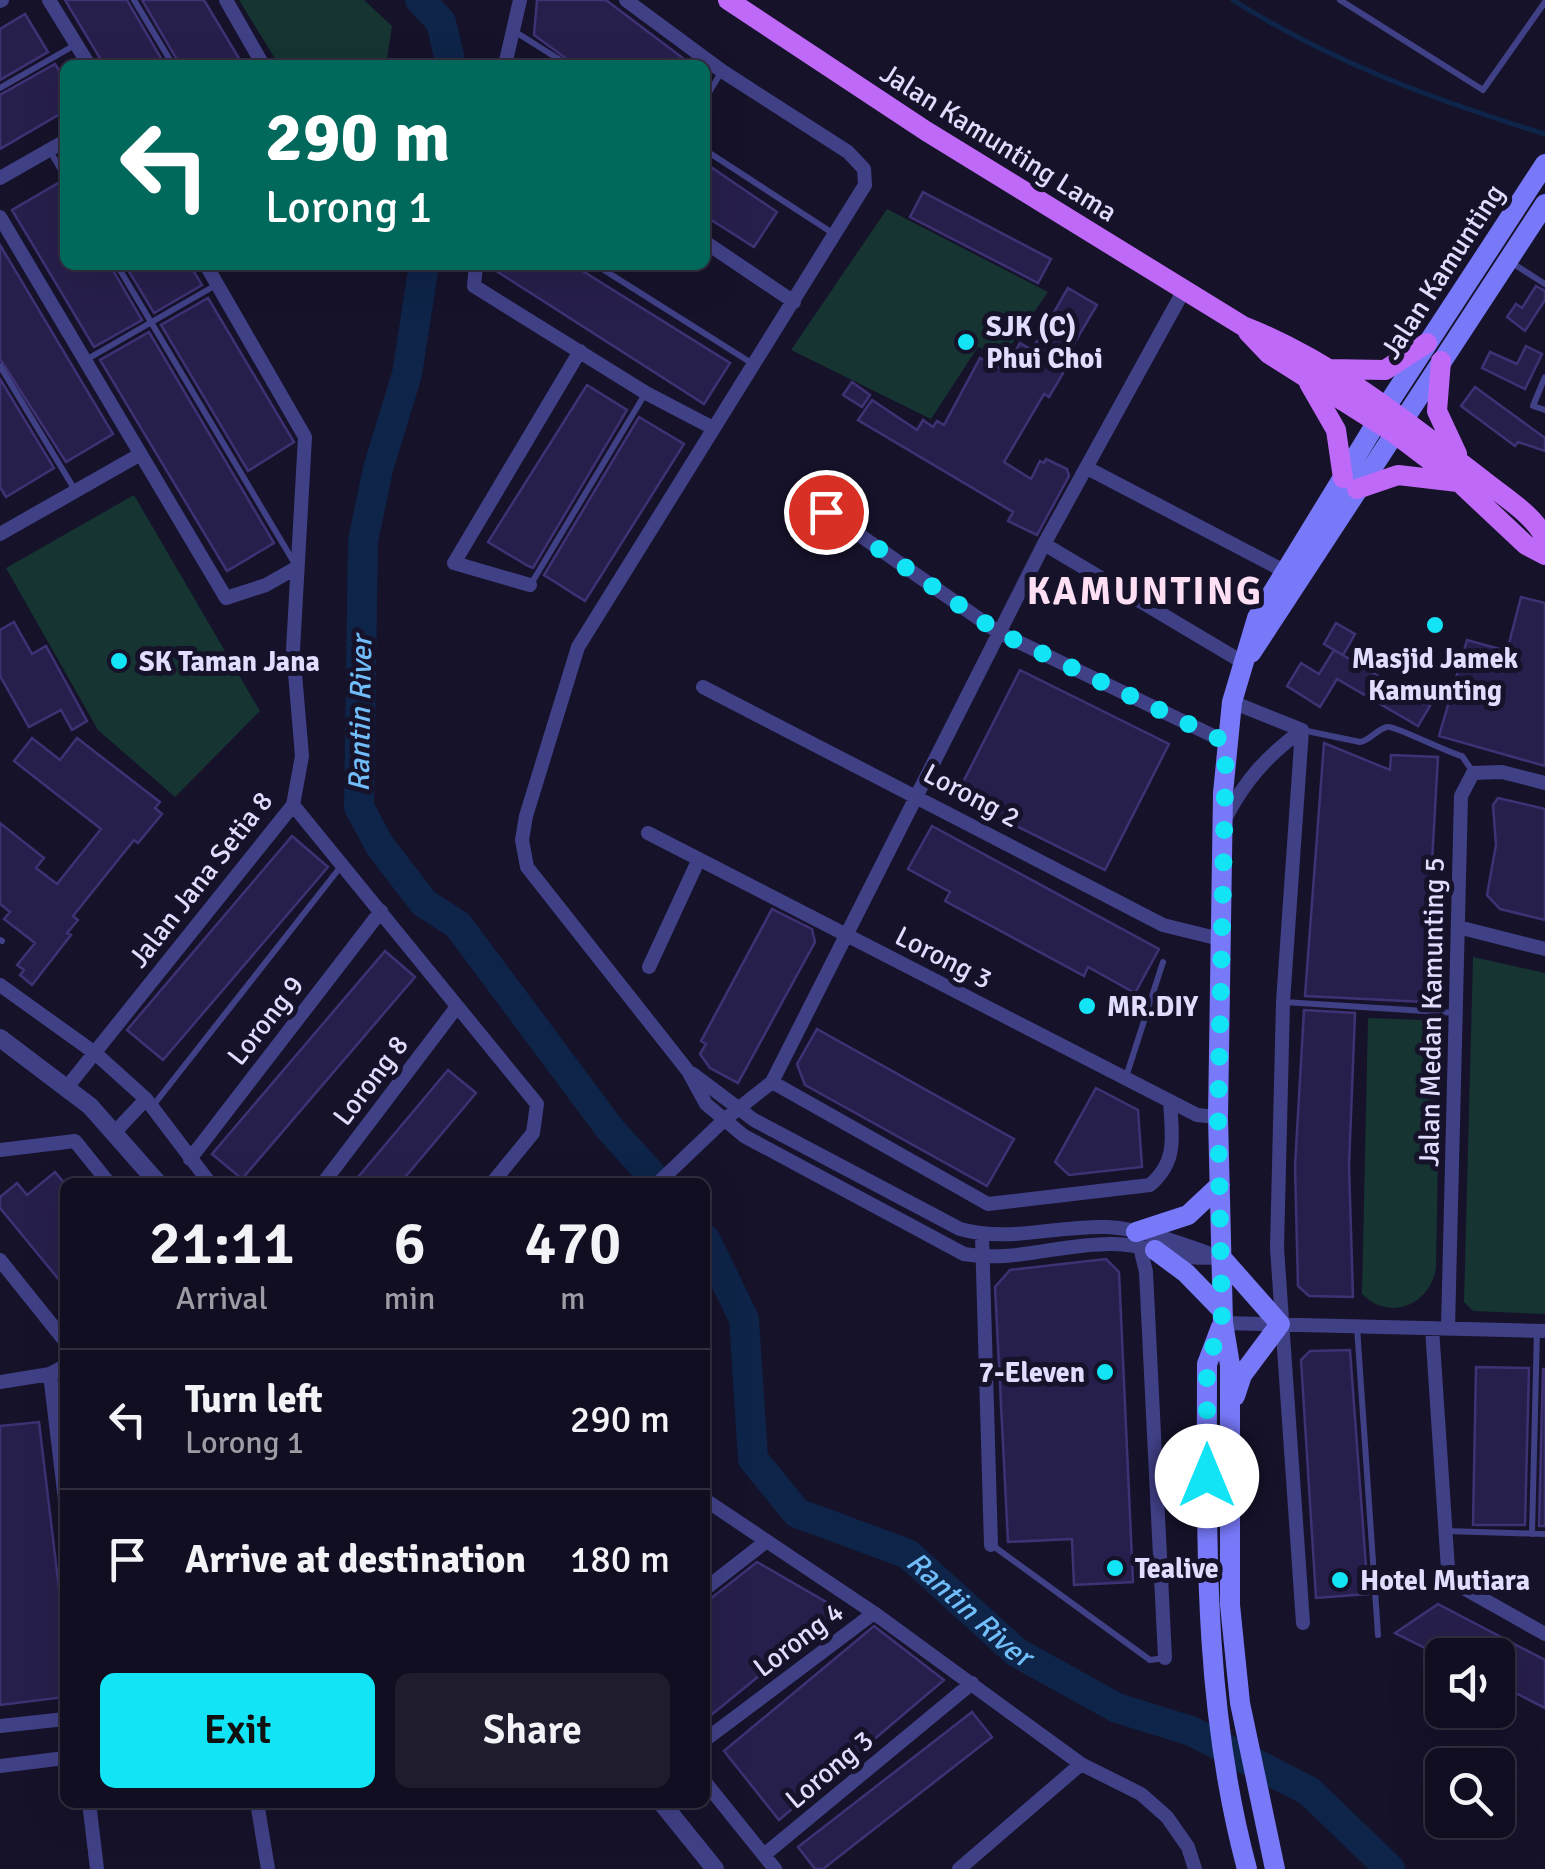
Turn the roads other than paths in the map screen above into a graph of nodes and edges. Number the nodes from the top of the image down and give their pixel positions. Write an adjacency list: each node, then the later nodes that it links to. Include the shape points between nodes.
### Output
1 (49, 0): 10 (street)
2 (134, 0): 12 (lane)
3 (226, 0): 13 (street)
4 (520, 0): 9 (street)
5 (626, 0): 16 (street)
6 (728, 0): 38 (main road, Jalan Kamunting Lama)
7 (1340, 0): 8 (lane, via 1483,90)
8 (1545, 2)
9 (512, 30): 14 (street); 15 (lane)
10 (76, 44): 11 (street); 19 (lane)
11 (86, 60)
12 (170, 60)
13 (260, 60)
14 (505, 60)
15 (560, 60)
16 (707, 60)
17 (710, 62): 18 (street)
18 (722, 71): 20 (lane); 29 (street, via 860,161 865,186)
19 (0, 88)
20 (710, 91)
21 (60, 144): 22 (street)
22 (49, 150): 25 (lane); 26 (street)
23 (710, 153): 29 (lane)
24 (1545, 164): 42 (main road, Jalan Kamunting)
25 (60, 168)
26 (0, 178)
27 (1545, 204): 31 (main road, Jalan Kamunting)
28 (0, 217): 44 (street)
29 (834, 235): 39 (street)
30 (710, 245): 39 (street)
31 (1507, 260): 37 (lane); 45 (main road, Jalan Kamunting)
32 (121, 270): 40 (lane)
33 (209, 270): 36 (street)
34 (476, 270): 43 (street, via 474,286)
35 (604, 270): 46 (lane)
36 (217, 284): 40 (lane); 65 (street, Jalan Jana Setia 8, via 305,437)
37 (1545, 284)
38 (1184, 290): 41 (main road, Jalan Kamunting Lama); 56 (street)
39 (794, 302): 46 (street)
40 (151, 322): 44 (lane); 65 (lane)
41 (1243, 326): 48 (main road, Jalan Kamunting Lama); 49 (main road, Jalan Kamunting Lama, via 1269,354)
42 (1427, 343): 48 (main road, via 1385,370); 53 (main road, Jalan Kamunting)
43 (580, 351): 51 (street); 67 (street, via 454,563)
44 (84, 361): 55 (street)
45 (1441, 361): 53 (main road, Jalan Kamunting); 57 (main road, via 1437,411)
46 (754, 365): 54 (street)
47 (0, 366): 59 (lane)
48 (1326, 369): 53 (main road, Jalan Kamunting Lama)
49 (1306, 377): 53 (main road, Jalan Kamunting Lama); 58 (main road, via 1336,430)
50 (1545, 377): 52 (lane, via 1533,406)
51 (646, 392): 54 (street); 67 (lane)
52 (1545, 410)
53 (1390, 420): 57 (main road); 58 (main road)
54 (713, 428): 95 (street, via 578,646 522,840 539,888)
55 (139, 455): 59 (street); 65 (street, via 226,598 266,585)
56 (1088, 469): 63 (street); 66 (street)
57 (1461, 474): 58 (main road); 62 (main road, via 1517,507); 64 (main road, via 1526,545)
58 (1350, 483): 66 (main road)
59 (76, 491): 61 (street)
60 (801, 494): 68 (street)
61 (2, 527)
62 (1545, 538)
63 (1044, 544): 68 (street); 69 (street)
64 (1545, 555)
65 (294, 566): 77 (street, Jalan Jana Setia 8, via 302,756)
66 (1292, 576): 69 (main road, via 1257,618)
67 (530, 585)
68 (998, 632): 73 (street); 76 (street)
69 (1244, 662): 71 (main road)
70 (703, 687): 76 (street, Lorong 2)
71 (1232, 702): 72 (street); 73 (main road)
72 (1302, 730): 74 (lane, via 1360,742 1382,728 1398,728 1462,756); 78 (street, via 1243,784); 90 (street)
73 (1226, 742): 78 (main road)
74 (1473, 773): 75 (street); 83 (street, Jalan Medan Kamunting 5, via 1461,796)
75 (1545, 783)
76 (920, 796): 84 (street); 85 (street, Lorong 2, via 1162,925)
77 (293, 805): 81 (street); 94 (street, Jalan Jana Setia 8)
78 (1222, 825): 85 (main road)
79 (648, 832): 80 (street, Lorong 3)
80 (699, 858): 84 (street, Lorong 3); 88 (street)
81 (343, 864): 82 (street); 100 (lane)
82 (380, 912): 91 (street); 106 (street, Lorong 9)
83 (1458, 927): 86 (street); 92 (street, Jalan Medan Kamunting 5)
84 (848, 936): 96 (street, Lorong 3); 97 (street)
85 (1220, 939): 102 (main road)
86 (1545, 949)
87 (1162, 962): 96 (lane)
88 (649, 967)
89 (0, 985): 94 (street)
90 (1283, 1002): 92 (lane); 121 (street)
91 (456, 1008): 110 (street, Lorong 8); 111 (street, via 537,1104 533,1133)
92 (1456, 1014): 123 (street, Jalan Medan Kamunting 5)
93 (0, 1038): 98 (street)
94 (95, 1053): 98 (street, Jalan Jana Setia 8); 100 (street)
95 (688, 1071): 101 (street); 103 (street, via 706,1104)
96 (1126, 1078): 99 (street, Lorong 3)
97 (772, 1082): 99 (street, via 988,1204 1150,1185 1173,1154); 101 (street)
98 (68, 1086): 104 (street)
99 (1170, 1102): 102 (street, Lorong 3)
100 (149, 1103): 104 (street); 106 (street)
101 (740, 1108): 103 (street); 114 (street)
102 (1218, 1118): 113 (main road)
103 (724, 1120): 112 (street); 116 (street, via 946,1246)
104 (115, 1132): 108 (street)
105 (0, 1150): 107 (street, via 75,1142)
106 (190, 1159): 109 (street)
107 (105, 1178)
108 (153, 1178)
109 (206, 1178)
110 (327, 1178)
111 (496, 1178)
112 (663, 1178)
113 (1220, 1185): 115 (main road); 117 (main road)
114 (982, 1236): 115 (street, via 1108,1227); 116 (street)
115 (1144, 1243): 116 (street); 117 (street); 117 (street, via 1190,1261); 120 (main road, via 1186,1273); 142 (street)
116 (983, 1257): 136 (street)
117 (1221, 1258): 120 (main road); 121 (main road)
118 (0, 1260): 119 (street)
119 (6, 1277): 125 (street)
120 (1222, 1316): 121 (street); 129 (main road); 161 (main road, via 1207,1364 1207,1606 1214,1704)
121 (1280, 1324): 122 (street); 129 (main road, via 1242,1375); 139 (street)
122 (1357, 1326): 123 (street); 141 (lane)
123 (1440, 1328): 124 (street); 132 (street, Jalan Medan Kamunting 5)
124 (1541, 1330): 133 (lane)
125 (60, 1336)
126 (60, 1369): 127 (street)
127 (50, 1374): 128 (street); 130 (street)
128 (0, 1382)
129 (1230, 1412): 162 (main road, via 1230,1604 1254,1787)
130 (60, 1458)
131 (710, 1503): 135 (street)
132 (1446, 1530): 133 (lane); 140 (street, Jalan Medan Kamunting 5, via 1448,1569 1458,1585)
133 (1532, 1534): 134 (lane)
134 (1545, 1534)
135 (764, 1542): 137 (street); 138 (street)
136 (991, 1544): 142 (lane, via 1150,1660)
137 (710, 1585)
138 (874, 1613): 143 (street); 146 (street, Lorong 4)
139 (1303, 1622)
140 (1545, 1634)
141 (1378, 1635)
142 (1165, 1658)
143 (972, 1683): 148 (street); 154 (street, Lorong 3)
144 (60, 1720): 145 (street)
145 (0, 1726)
146 (710, 1736)
147 (60, 1759): 149 (street)
148 (1081, 1764): 159 (street); 160 (street, via 1142,1794 1167,1816)
149 (0, 1766)
150 (710, 1788): 154 (street)
151 (89, 1808): 155 (street)
152 (258, 1808): 156 (street)
153 (666, 1808): 157 (street)
154 (764, 1855): 158 (street)
155 (97, 1869)
156 (268, 1869)
157 (715, 1869)
158 (775, 1869)
159 (959, 1869)
160 (1196, 1869)
161 (1247, 1869)
162 (1275, 1869)

